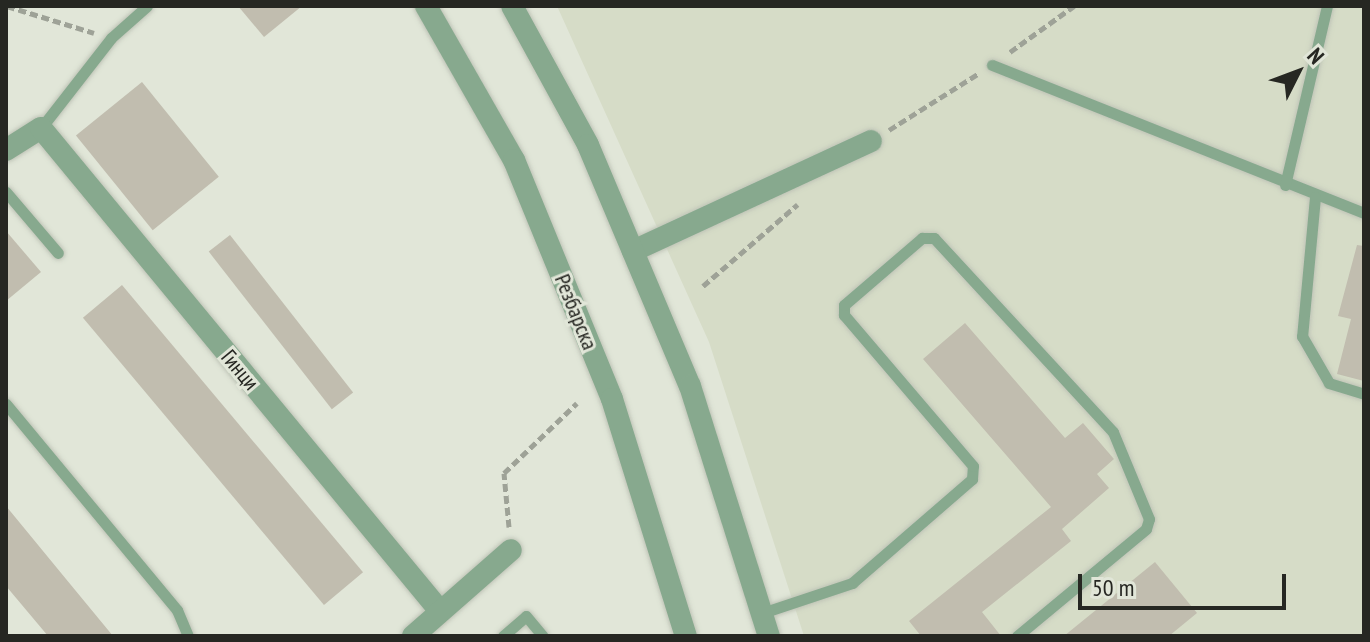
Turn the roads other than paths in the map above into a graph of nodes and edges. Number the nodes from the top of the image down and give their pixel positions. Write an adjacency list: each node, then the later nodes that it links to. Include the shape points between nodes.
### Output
1 (147, 6): 6 (lane, via 111,38)
2 (426, 6): 24 (street, Резбарска, via 514,160 612,399)
3 (512, 6): 13 (street, via 588,145)
4 (1327, 6): 9 (lane)
5 (992, 65): 9 (lane)
6 (41, 128): 8 (street); 18 (street, Гинци)
7 (871, 141): 13 (street)
8 (6, 150)
9 (1285, 185): 11 (lane)
10 (6, 192): 14 (lane)
11 (1315, 197): 12 (lane); 15 (lane, via 1302,336 1329,383)
12 (1364, 213)
13 (633, 251): 19 (street, via 690,386)
14 (58, 253)
15 (1364, 394)
16 (6, 404): 20 (lane, via 177,610)
17 (511, 550): 18 (street)
18 (440, 611): 21 (street)
19 (762, 613): 25 (street); 26 (lane, via 852,583 972,479 973,466 844,315 844,305 922,238 934,238 1113,432 1149,519 1146,529)
20 (188, 636)
21 (413, 636)
22 (503, 636): 23 (lane, via 526,616)
23 (543, 636)
24 (686, 636)
25 (769, 636)
26 (1017, 636)

